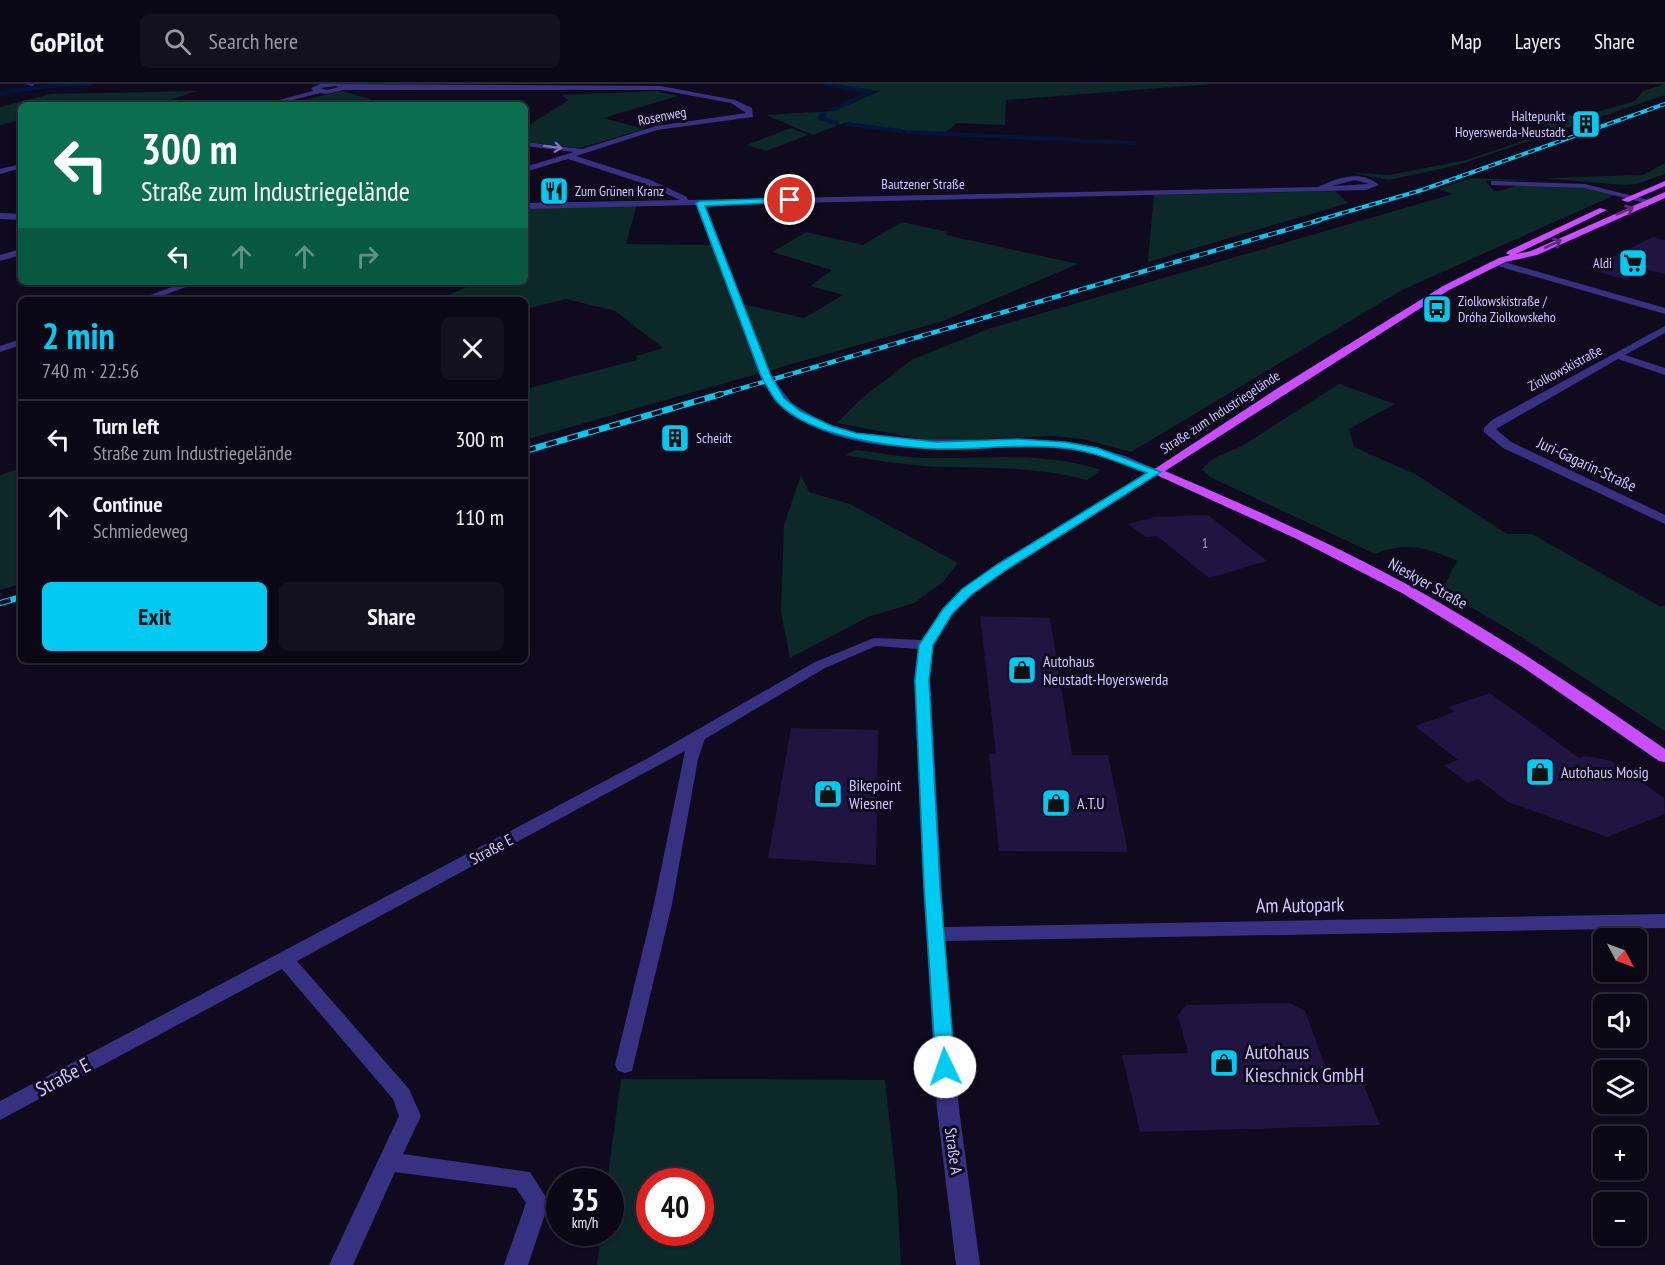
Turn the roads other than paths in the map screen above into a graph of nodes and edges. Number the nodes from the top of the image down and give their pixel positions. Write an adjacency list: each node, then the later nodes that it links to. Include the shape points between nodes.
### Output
1 (324, 84): 3 (street); 4 (street, via 314,88)
2 (664, 86): 3 (street); 7 (street, Rosenweg, via 733,101 749,110 750,115 656,128)
3 (344, 88): 4 (street)
4 (317, 92): 5 (street)
5 (276, 102)
6 (528, 144): 7 (street, Rosenweg, one-way to 7)
7 (582, 151): 8 (street, Rosenweg)
8 (567, 156): 10 (street, Rosenweg); 19 (street, via 667,190 684,199)
9 (18, 167): 11 (street)
10 (528, 169)
11 (0, 173): 12 (street)
12 (18, 176)
13 (1494, 183): 17 (street, via 1564,184)
14 (1665, 183): 17 (main road, Straße zum Industriegelände)
15 (1321, 188): 15 (street, Bautzener Straße, via 1366,188 1375,185 1350,178); 20 (street, Bautzener Straße)
16 (1665, 195): 18 (main road, Straße zum Industriegelände)
17 (1632, 197): 18 (street); 26 (main road, Straße zum Industriegelände, via 1564,226)
18 (1649, 201): 26 (main road, Straße zum Industriegelände, one-way to 18, via 1534,253)
19 (684, 203): 20 (street, Bautzener Straße); 21 (street, Bautzener Straße)
20 (700, 203): 36 (street, Straße zum Industriegelände, via 771,385 780,400 796,413 855,436 937,445 1065,445)
21 (528, 206)
22 (0, 216): 23 (street)
23 (18, 217)
24 (18, 253): 25 (street)
25 (0, 258)
26 (1499, 261): 29 (street); 36 (main road, Straße zum Industriegelände, via 1419,304)
27 (185, 285): 28 (street)
28 (151, 297)
29 (1665, 311)
30 (1665, 329): 33 (street, Ziolkowskistraße)
31 (18, 343): 32 (street)
32 (0, 349)
33 (1618, 356): 34 (street); 35 (street, Ziolkowskistraße, via 1496,422 1490,428)
34 (1665, 372)
35 (1495, 437): 37 (street, Juri-Gagarin-Straße)
36 (1156, 472): 38 (street, Straße A, via 967,592 947,612); 40 (main road, Nieskyer Straße, via 1299,534 1440,609)
37 (1665, 520)
38 (926, 645): 39 (street, Straße E, via 874,642 854,649); 42 (street, Straße A, via 922,680)
39 (698, 737): 43 (street, Straße E); 44 (street, via 690,759 663,903)
40 (1665, 757)
41 (1665, 921): 42 (street, Am Autopark)
42 (937, 934): 49 (street, Straße A, via 948,1109)
43 (283, 958): 45 (street, Straße E); 46 (street, via 402,1095 410,1116)
44 (625, 1065)
45 (0, 1111)
46 (389, 1162): 47 (street); 48 (street, via 522,1179 538,1202)
47 (340, 1265)
48 (516, 1265)
49 (968, 1265)

